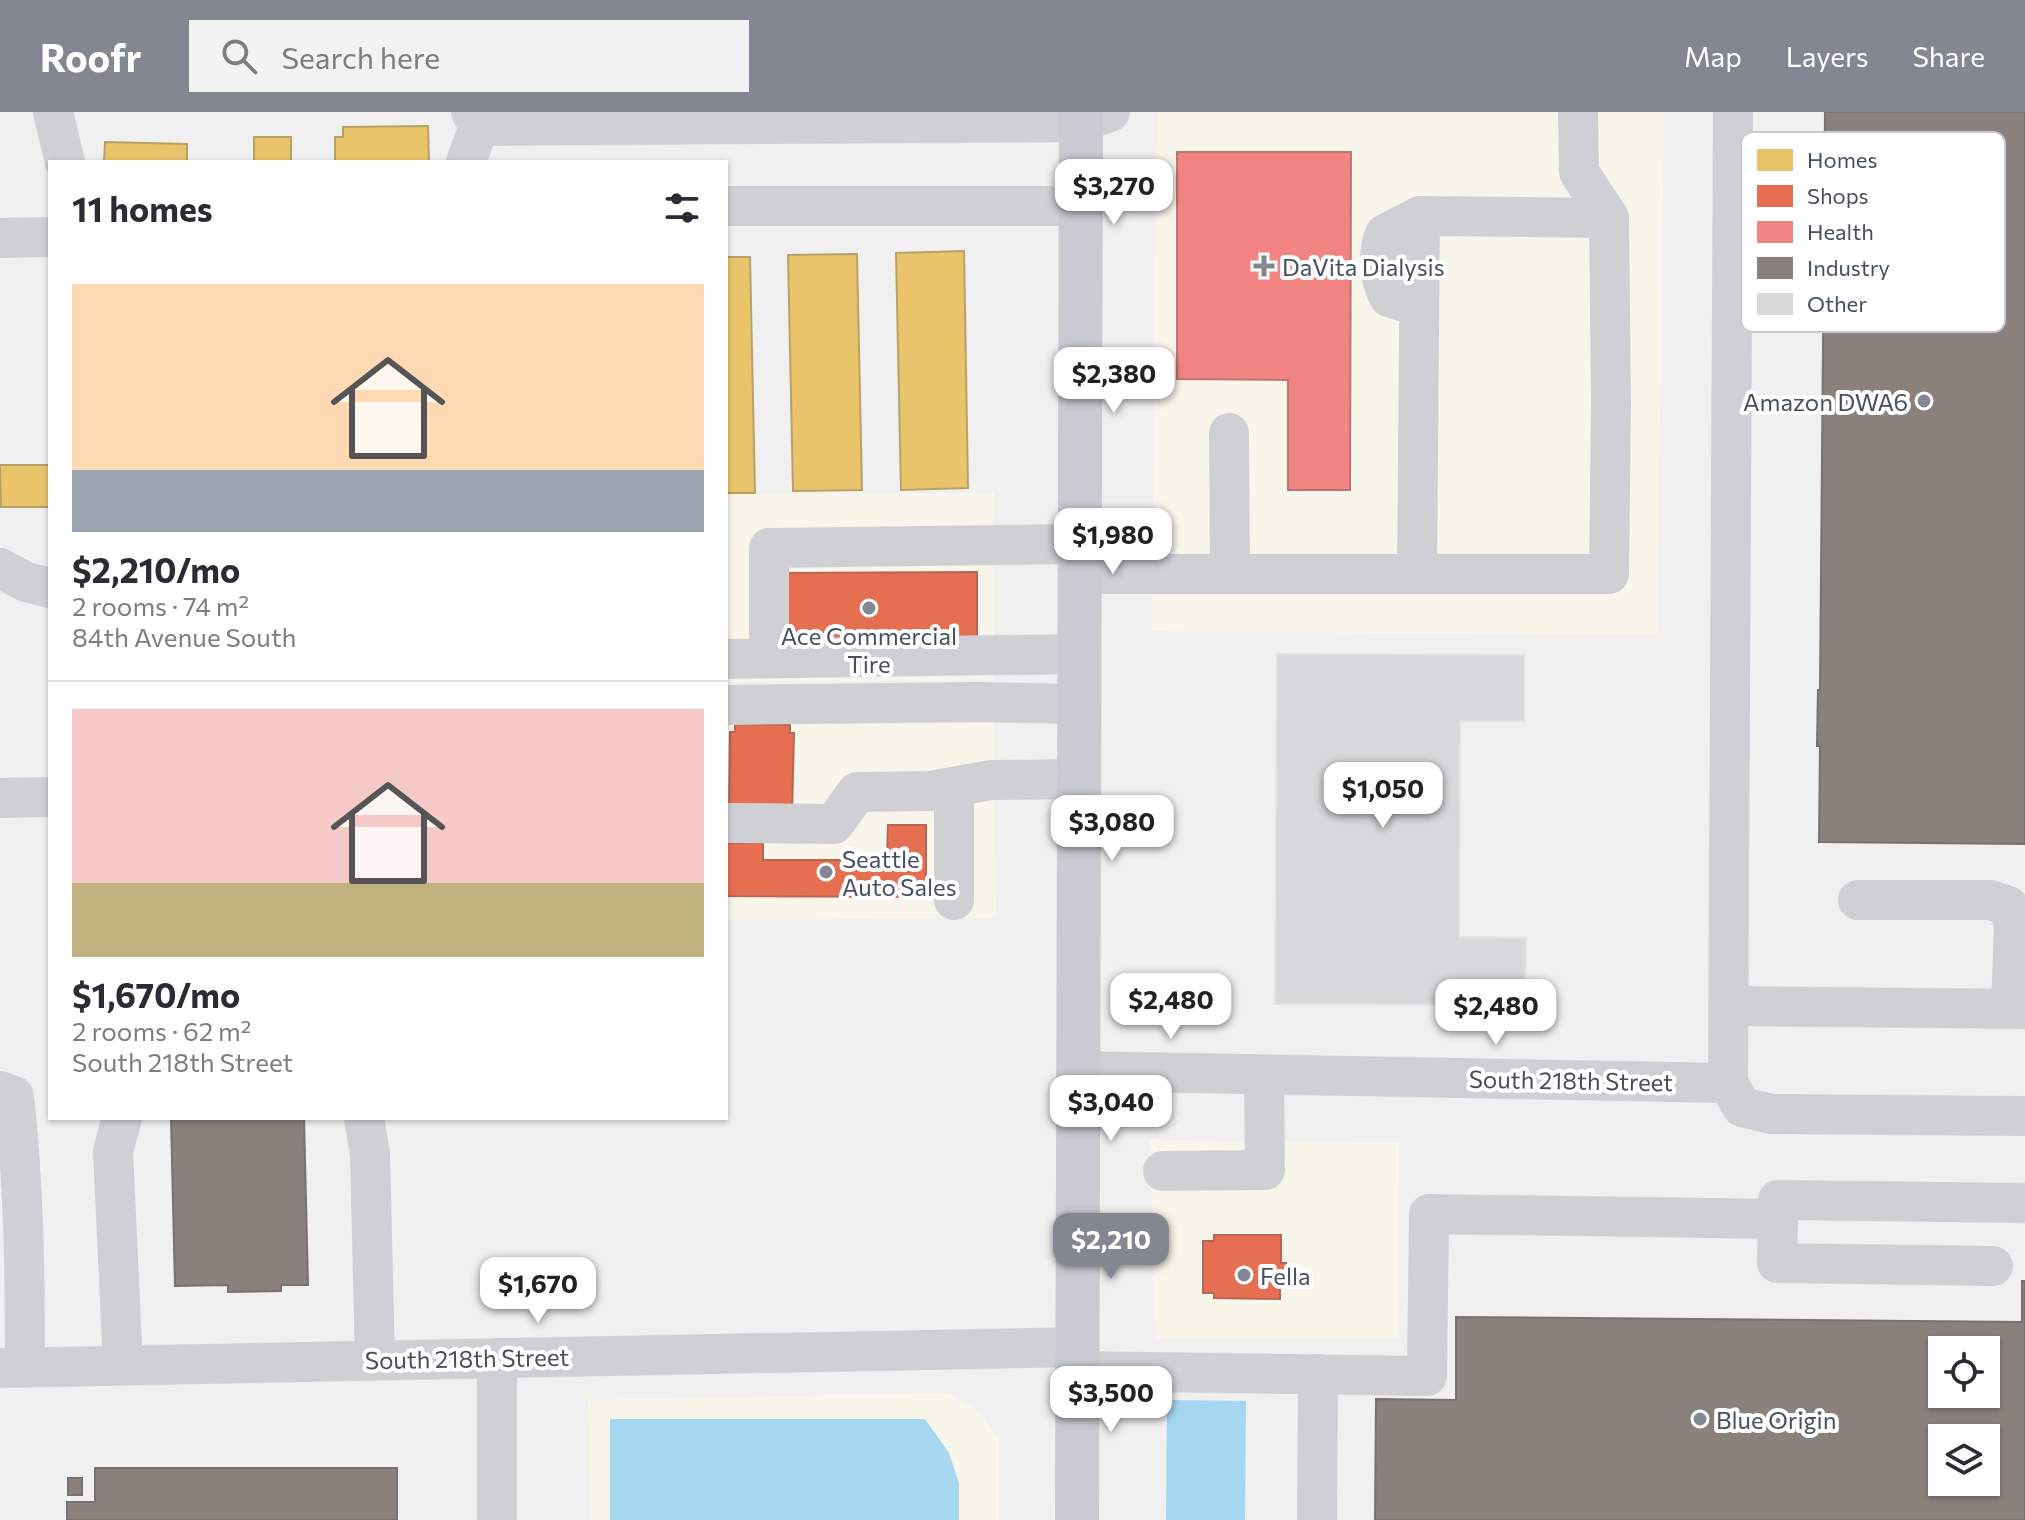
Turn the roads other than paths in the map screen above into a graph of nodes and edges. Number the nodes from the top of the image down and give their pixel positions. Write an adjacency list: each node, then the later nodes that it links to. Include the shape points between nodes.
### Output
1 (53, 112): 6 (street)
2 (1578, 112): 9 (street, via 1579,172)
3 (1733, 112): 30 (street)
4 (1090, 115): 5 (street); 8 (main road)
5 (472, 133)
6 (65, 160)
7 (728, 206): 8 (street)
8 (1080, 206): 13 (main road)
9 (1609, 218): 16 (street, via 1420,216); 16 (street, via 1609,574)
10 (48, 237): 11 (street)
11 (0, 238)
12 (1229, 433): 15 (street)
13 (1079, 559): 15 (street); 18 (main road); 19 (street, via 769,548)
14 (0, 568): 17 (street)
15 (1230, 574): 16 (street)
16 (1417, 574)
17 (48, 588)
18 (1079, 654): 19 (street); 21 (main road)
19 (769, 658): 20 (street)
20 (728, 659)
21 (1079, 704): 22 (street); 23 (main road)
22 (728, 705)
23 (1079, 779): 24 (street, via 991,780); 32 (main road)
24 (954, 787): 27 (street, via 857,792 834,824); 28 (street)
25 (48, 797): 26 (street)
26 (0, 798)
27 (728, 823)
28 (954, 900)
29 (1858, 900): 31 (street, via 1990,900 2008,906 2014,924)
30 (1728, 1006): 31 (street); 34 (street)
31 (2018, 1008)
32 (1078, 1071): 33 (street, South 218th Street); 45 (main road)
33 (1264, 1075): 34 (street, South 218th Street); 39 (street, via 1265,1170)
34 (1728, 1083): 36 (street, via 1742,1107 1772,1114)
35 (0, 1091): 43 (street, via 14,1096 20,1150)
36 (2025, 1116)
37 (121, 1120): 47 (street, via 113,1151)
38 (364, 1120): 46 (street, via 370,1154)
39 (1163, 1171)
40 (2025, 1203): 41 (street, via 1778,1200)
41 (1778, 1219): 42 (street, via 1777,1263); 49 (street, South 218th Street, via 1429,1214 1427,1376)
42 (1993, 1266)
43 (12, 1307): 48 (street)
44 (497, 1358): 45 (street, South 218th Street); 46 (street, South 218th Street); 50 (street)
45 (1077, 1359): 49 (street, South 218th Street); 51 (main road)
46 (375, 1360): 47 (street, South 218th Street)
47 (123, 1365): 48 (street, South 218th Street)
48 (12, 1368)
49 (1318, 1374): 52 (street)
50 (497, 1520)
51 (1077, 1520)
52 (1317, 1520)

